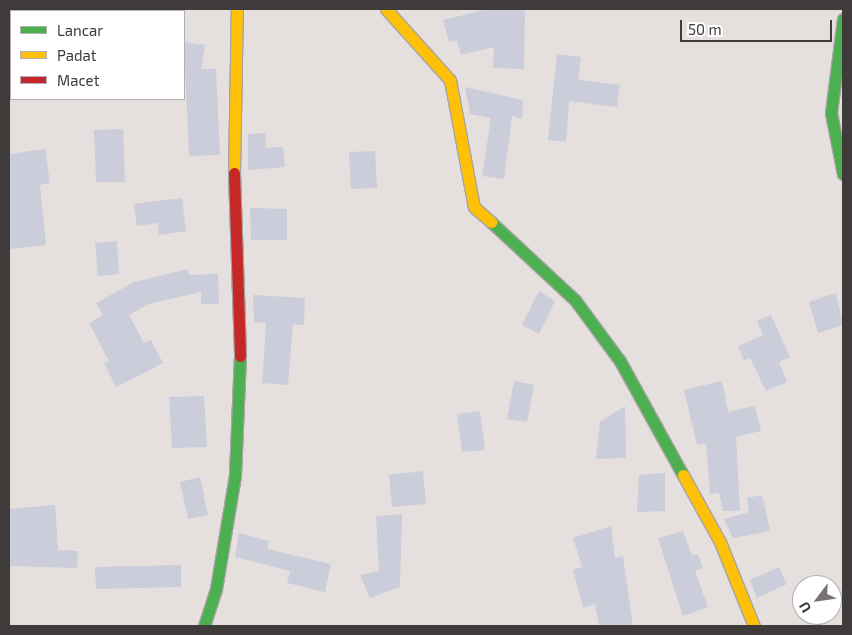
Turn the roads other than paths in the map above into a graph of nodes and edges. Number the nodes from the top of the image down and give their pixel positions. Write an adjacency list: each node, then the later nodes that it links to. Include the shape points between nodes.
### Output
1 (237, 9): 5 (street, via 234,164 241,333 235,475 216,589)
2 (386, 9): 6 (street, via 450,80 474,207 575,300 620,361 720,542)
3 (843, 19): 4 (street, via 831,113)
4 (843, 174)
5 (204, 626)
6 (754, 626)

